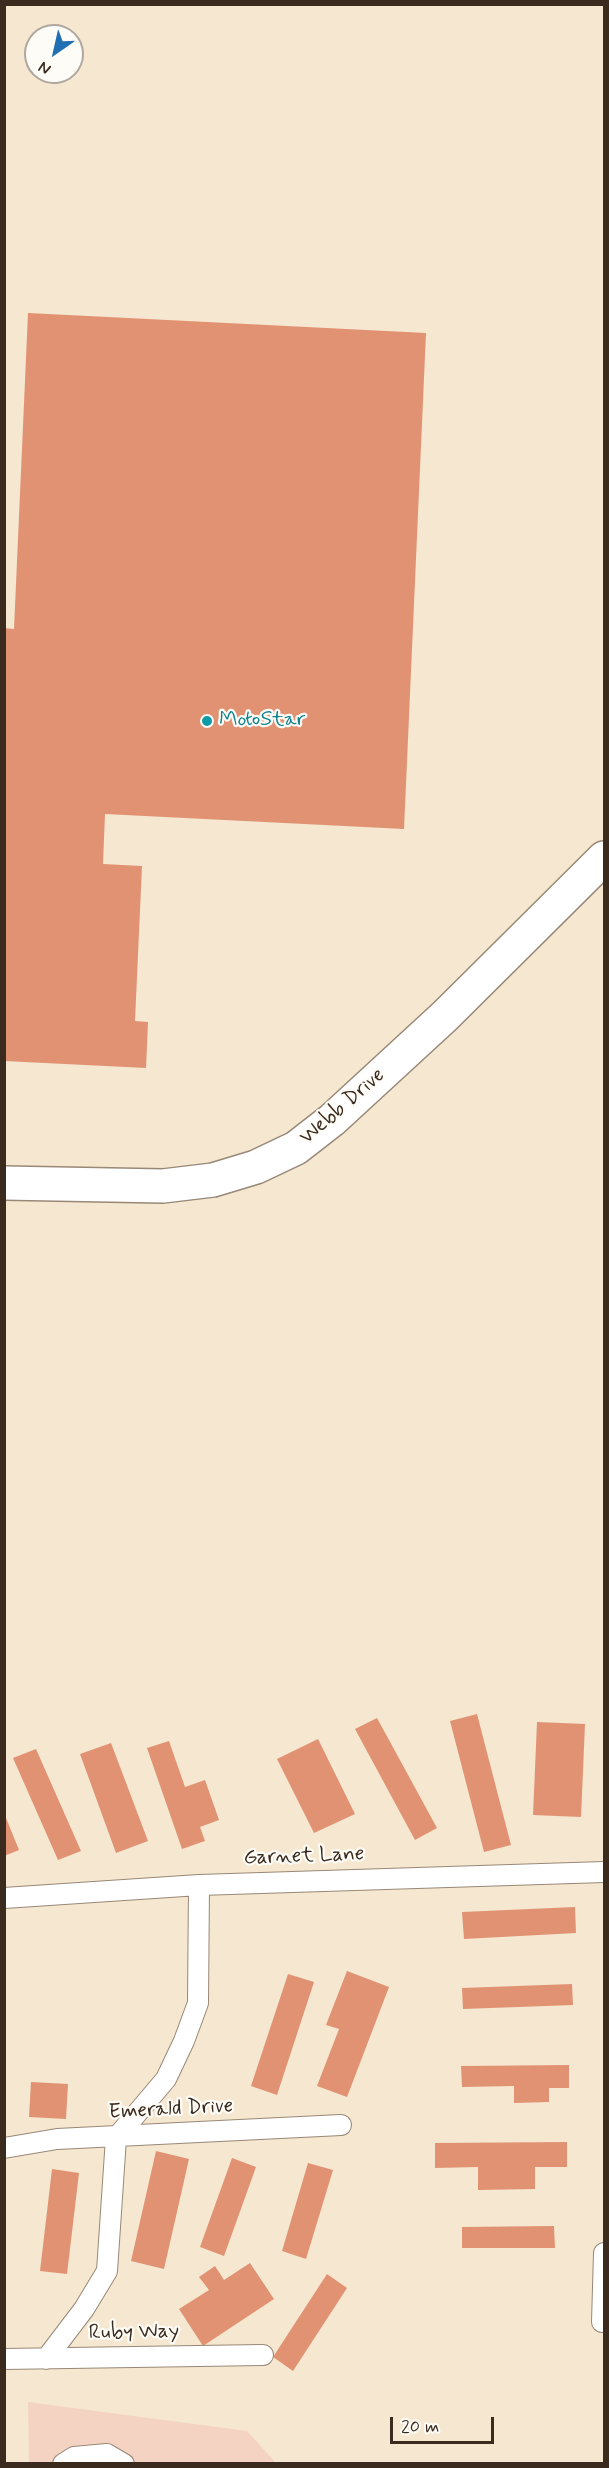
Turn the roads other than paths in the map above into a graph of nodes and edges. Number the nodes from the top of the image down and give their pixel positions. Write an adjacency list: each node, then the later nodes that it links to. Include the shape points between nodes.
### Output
1 (604, 858): 2 (street, Webb Drive, via 445,1016 296,1148 256,1167 213,1180 163,1186)
2 (4, 1183)
3 (604, 1872): 4 (lane, Garnet Lane)
4 (199, 1885): 5 (lane, Garnet Lane); 7 (lane, via 198,2003 166,2079)
5 (4, 1898)
6 (341, 2125): 7 (lane, Emerald Drive)
7 (116, 2138): 8 (lane, Emerald Drive, via 57,2139); 12 (lane, via 107,2271 84,2309)
8 (4, 2148)
9 (604, 2253): 10 (lane)
10 (602, 2322)
11 (263, 2355): 12 (lane, Ruby Way)
12 (45, 2359): 13 (lane, Ruby Way)
13 (4, 2360)
14 (63, 2463): 15 (lane, via 74,2457 106,2454)
15 (124, 2463)

